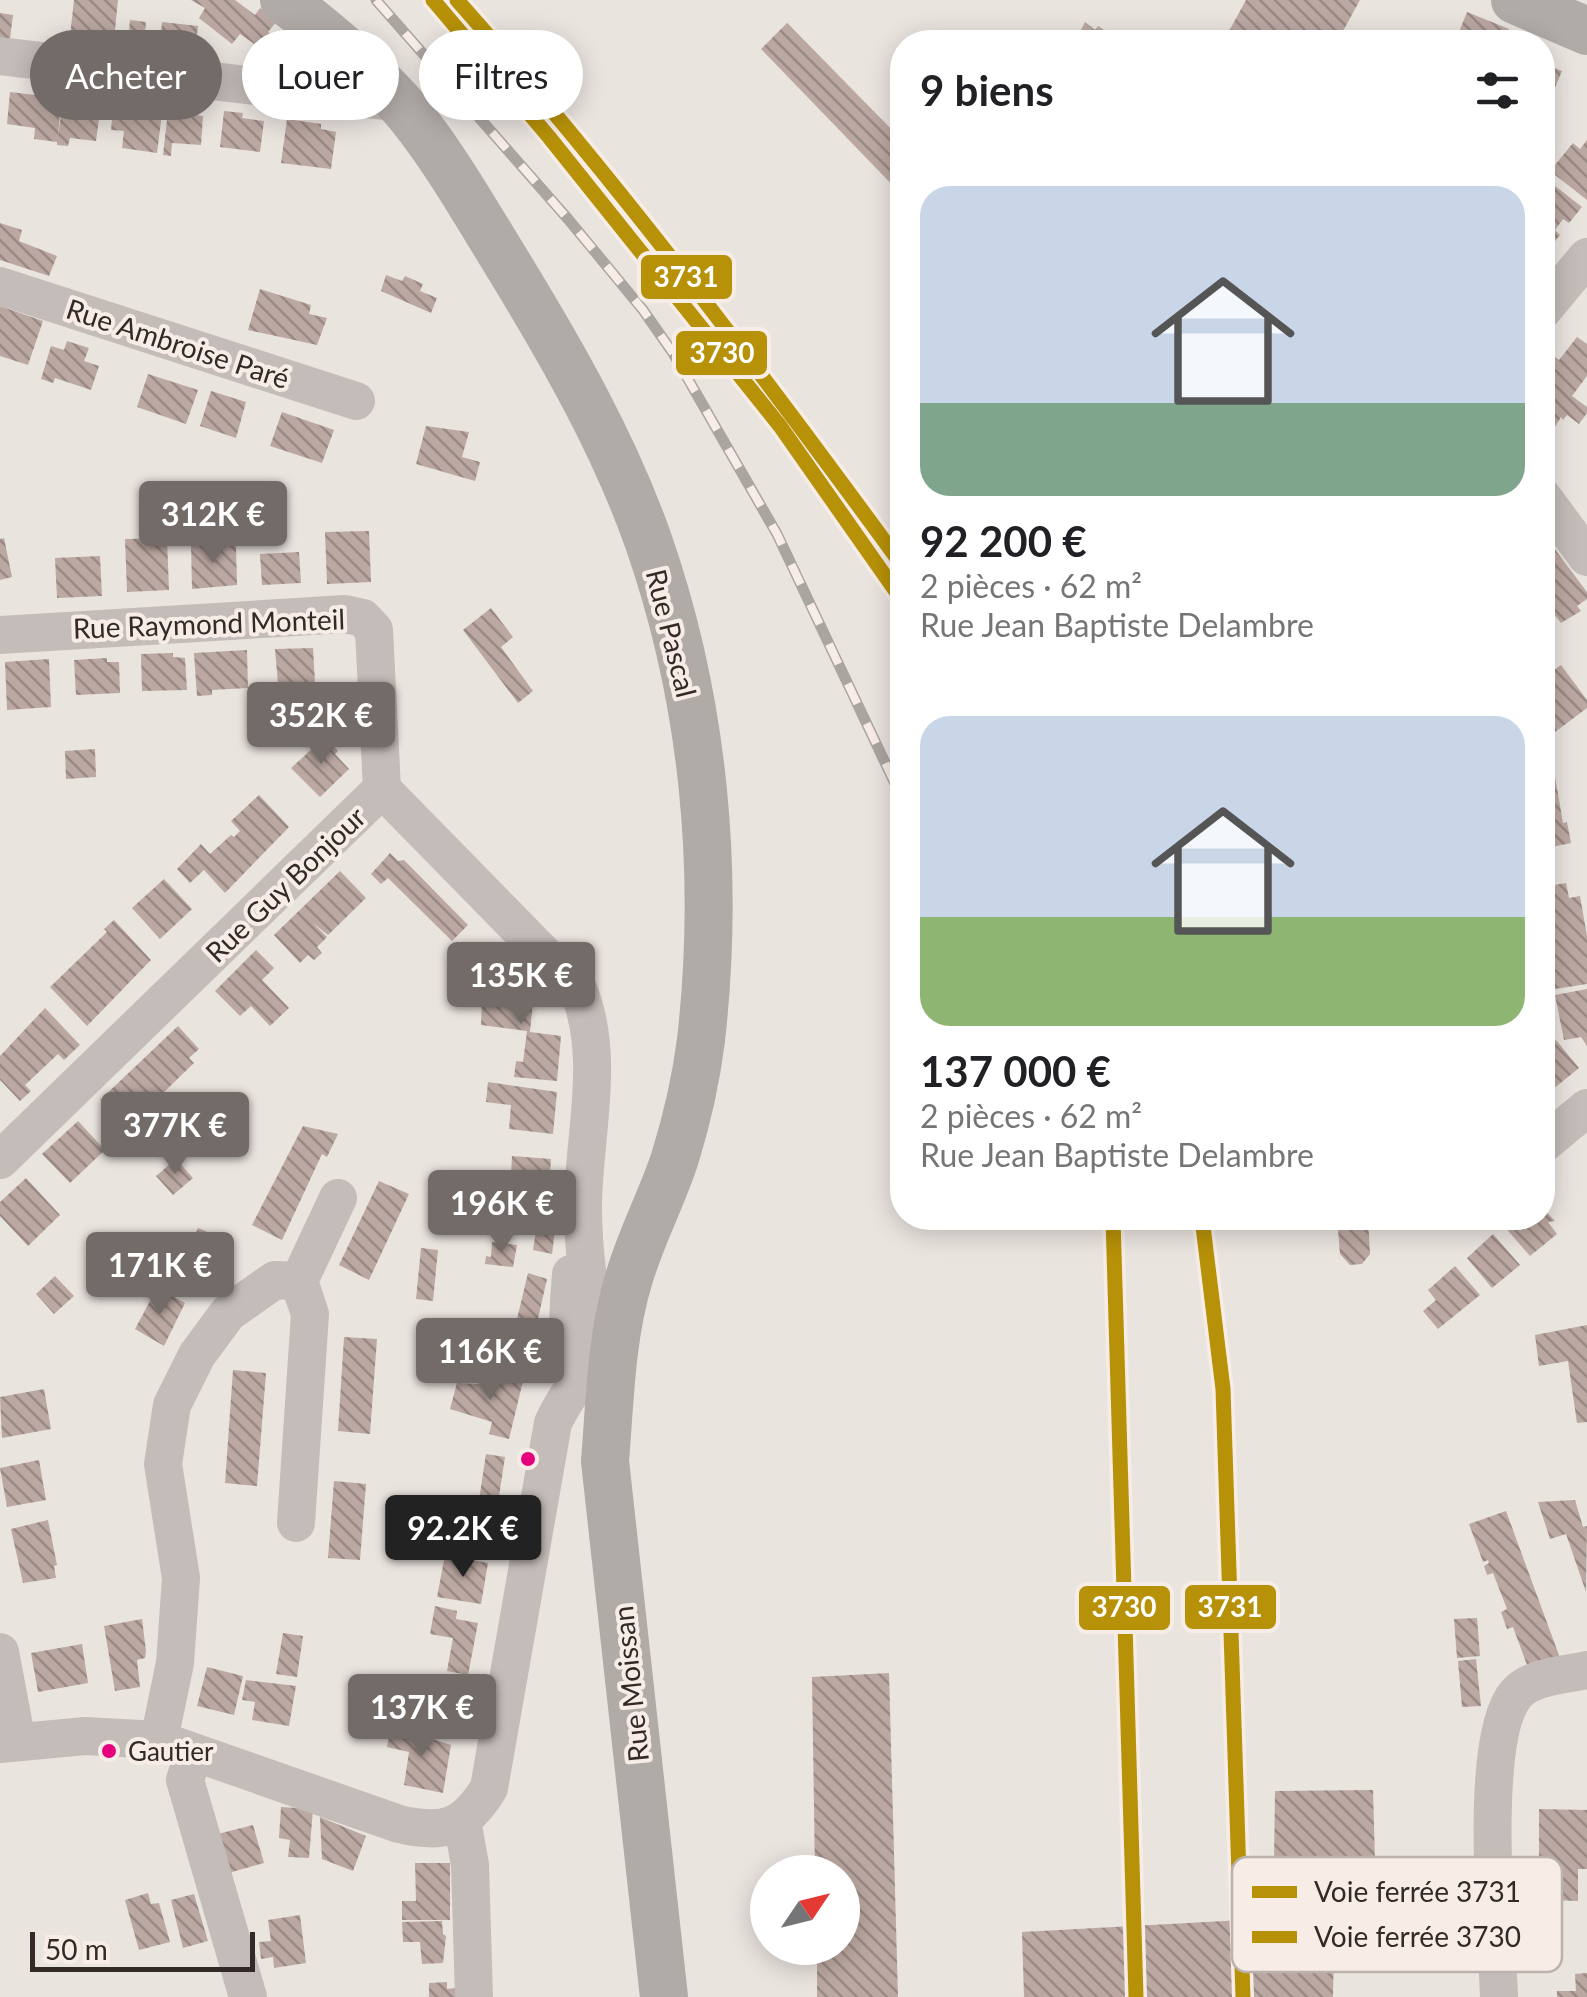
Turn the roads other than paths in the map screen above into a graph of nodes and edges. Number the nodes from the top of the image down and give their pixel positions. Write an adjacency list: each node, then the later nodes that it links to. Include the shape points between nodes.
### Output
1 (284, 0): 5 (main road, Rue Pascal)
2 (1515, 0): 3 (main road)
3 (1587, 31)
4 (0, 56): 5 (street)
5 (400, 104): 19 (main road, Rue Pascal, via 492,240 599,426 648,539 693,716 708,861 700,1042 675,1158 628,1280)
6 (1587, 257): 8 (street)
7 (0, 286): 9 (street, Rue Ambroise Paré)
8 (1555, 296)
9 (356, 400)
10 (1555, 514): 11 (street)
11 (1587, 557)
12 (0, 635): 13 (street, Rue Raymond Monteil, via 363,618 374,630)
13 (382, 789): 16 (street, Rue Guy Bonjour); 19 (street, Rue Guy Bonjour, via 578,989 592,1030 583,1208)
14 (1587, 1108): 15 (street)
15 (1555, 1134)
16 (0, 1160)
17 (338, 1198): 18 (street)
18 (299, 1281): 20 (street, via 310,1314); 23 (street, via 275,1280 228,1313 172,1405 163,1464 181,1578 176,1663)
19 (602, 1373): 26 (street, via 570,1390 554,1423 488,1788); 31 (main road, Rue Moissan, via 605,1461)
20 (296, 1523)
21 (0, 1652): 24 (street)
22 (1587, 1670): 27 (street, via 1540,1679 1518,1691 1501,1717)
23 (159, 1740): 24 (street, via 85,1736); 25 (street)
24 (8, 1743)
25 (194, 1752): 26 (street, via 398,1824 424,1830); 29 (street, via 185,1780)
26 (462, 1820): 30 (street)
27 (1494, 1857)
28 (1498, 1972): 32 (street)
29 (248, 1997)
30 (474, 1997)
31 (664, 1997)
32 (1499, 1997)

